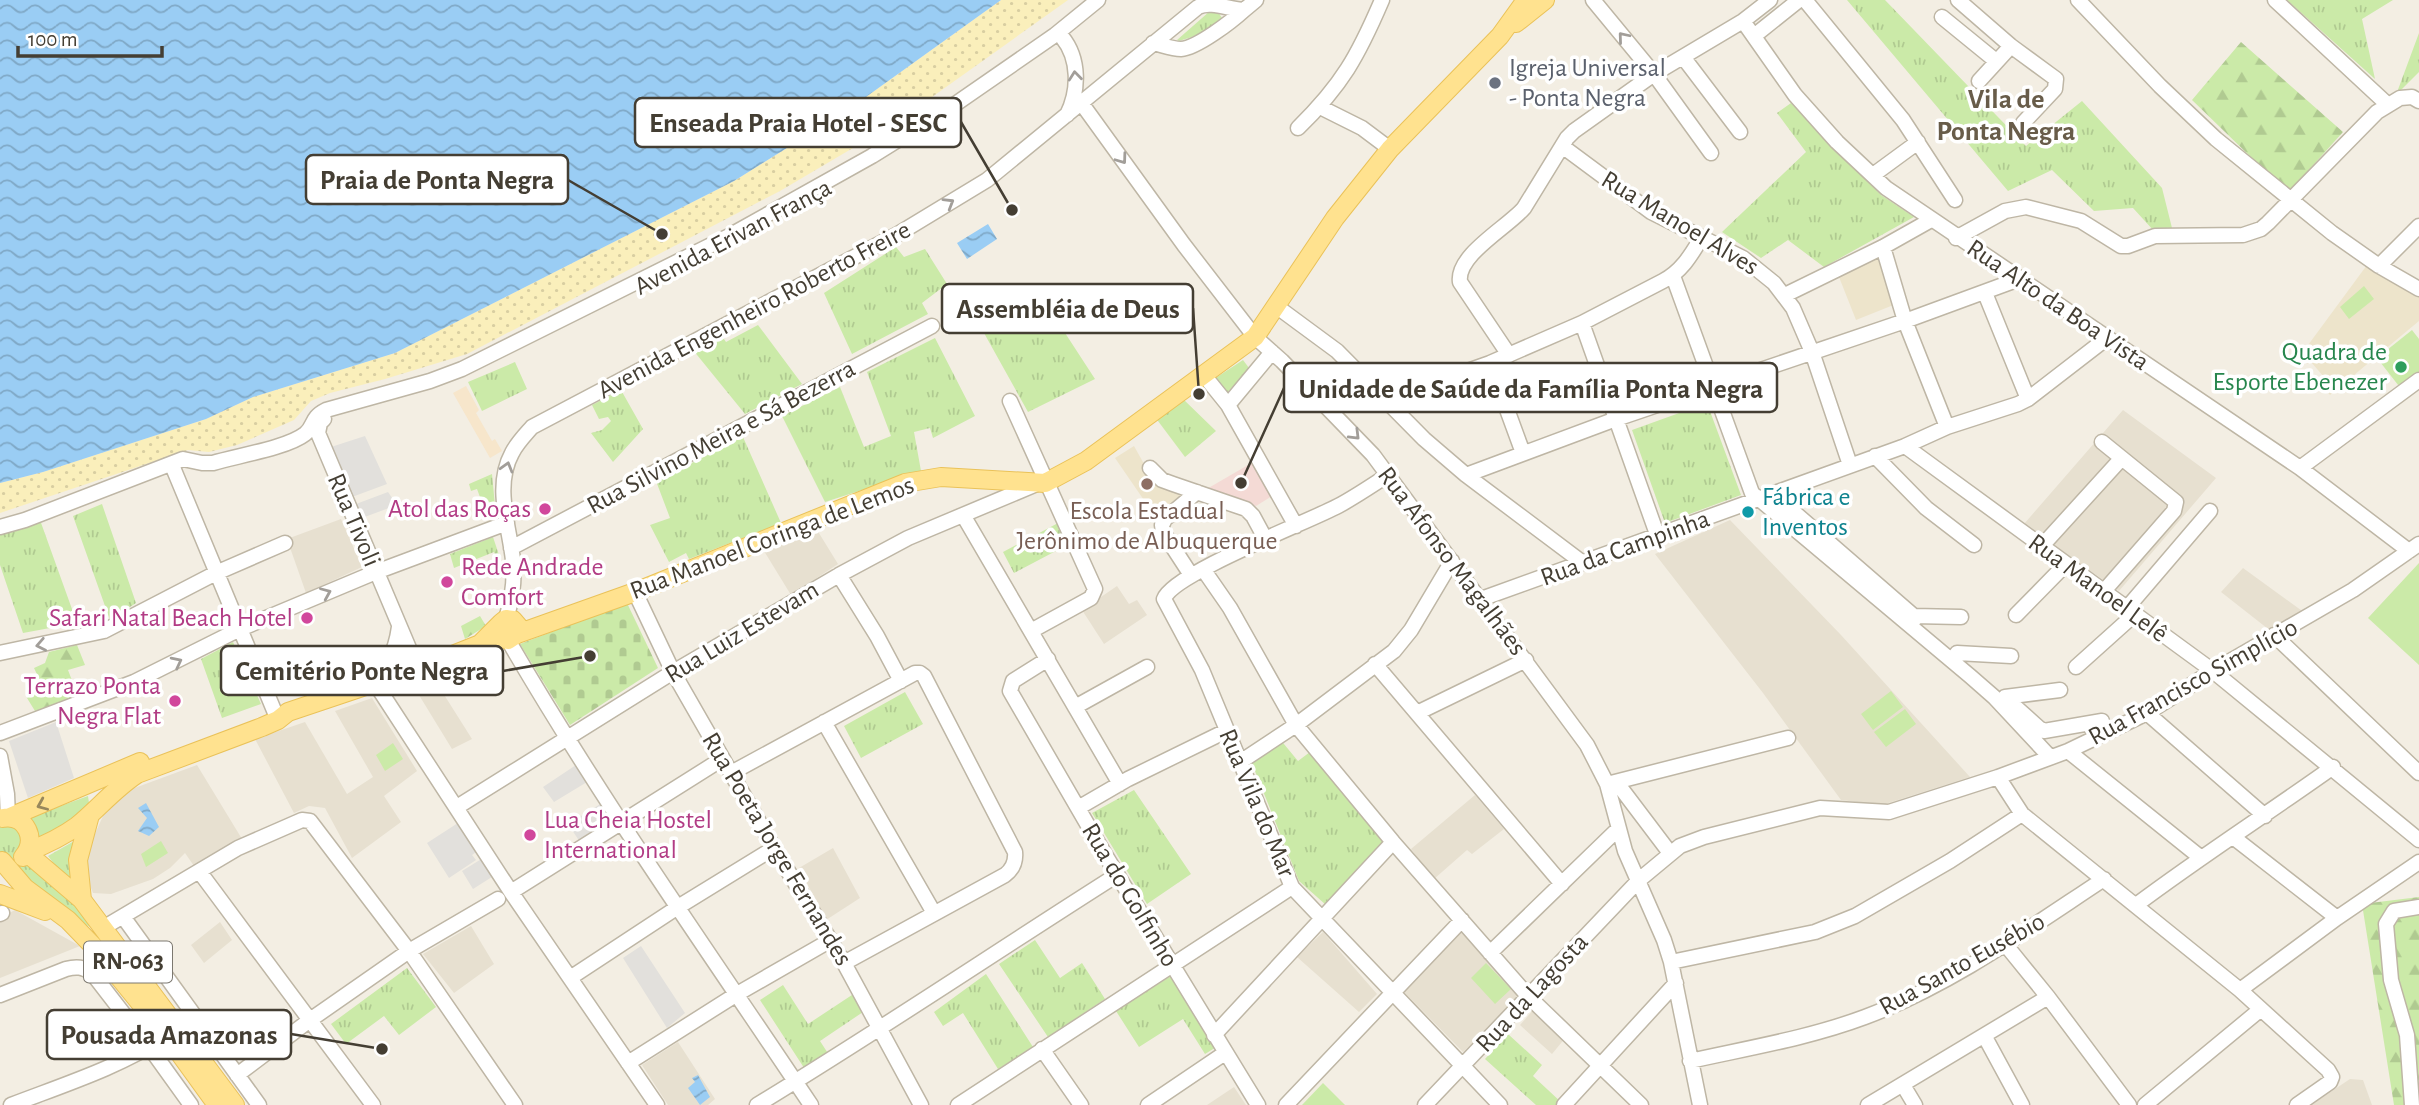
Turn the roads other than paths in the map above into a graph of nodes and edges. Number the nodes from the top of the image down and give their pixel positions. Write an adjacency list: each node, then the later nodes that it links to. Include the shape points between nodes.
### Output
1 (1098, 0): 91 (street, via 954,105 861,162 729,236 463,369 326,410 316,415 307,433 294,440 213,463 183,459)
2 (1109, 0): 19 (street, Avenida Erivan França)
3 (1256, 0): 14 (street)
4 (1381, 0): 29 (street, via 1351,65)
5 (1526, 0): 17 (main road)
6 (1545, 0): 17 (main road)
7 (1592, 0): 24 (street, one-way to 7)
8 (1770, 0): 16 (street)
9 (1799, 0): 18 (street)
10 (1805, 0): 34 (street)
11 (1958, 0): 21 (street)
12 (2078, 0): 39 (street, via 2207,131)
13 (2275, 0): 28 (street)
14 (1244, 10): 20 (street, via 1187,48); 20 (street, via 1202,5)
15 (1942, 17): 23 (street)
16 (1743, 21): 18 (street, Rua Alto da Boa Vista); 22 (street)
17 (1500, 36): 36 (main road)
18 (1754, 36): 38 (street, Rua Alto da Boa Vista, via 1795,95)
19 (1062, 37): 30 (street, one-way to 19, via 1076,87 1069,47); 69 (street, Avenida Erivan França, via 864,167 751,230 477,368)
20 (1153, 43): 27 (street)
21 (2011, 46): 23 (street); 31 (street, via 2053,75 2056,83)
22 (1683, 57): 24 (street); 33 (street)
23 (1996, 61): 25 (street)
24 (1654, 74): 35 (street, via 1574,131); 37 (street)
25 (1979, 81)
26 (2413, 99): 28 (street)
27 (1082, 104): 30 (street); 56 (street, Rua Afonso Magalhães, one-way to 56, via 1178,247)
28 (2386, 104): 39 (street)
29 (1320, 107): 32 (street); 36 (street, via 1362,128)
30 (1067, 116): 89 (street, Avenida Engenheiro Roberto Freire, one-way to 30, via 503,495 507,465 532,427 898,234 988,180)
31 (2023, 123)
32 (1298, 128)
33 (1740, 132)
34 (1918, 142): 38 (street); 40 (street)
35 (1562, 146): 43 (street, Rua Manoel Alves, via 1651,212); 60 (street, via 1524,208 1474,252 1460,271 1460,282)
36 (1390, 149): 52 (main road, via 1335,218)
37 (1712, 153)
38 (1873, 175): 41 (street, Rua Alto da Boa Vista)
39 (2289, 199): 44 (street, via 2261,229 2243,236 2155,236 2124,247 2081,221 2026,207 2005,212); 46 (street, via 2352,253)
40 (1955, 200)
41 (1931, 220): 44 (street, Rua Alto da Boa Vista); 45 (street)
42 (2419, 226): 46 (street)
43 (1702, 237): 47 (street); 51 (street, Rua Manoel Alves, via 1754,265)
44 (1956, 238): 48 (street, Rua Alto da Boa Vista)
45 (1883, 247): 51 (street); 53 (street)
46 (2379, 266): 49 (street)
47 (1673, 276): 54 (street); 64 (street)
48 (2022, 278): 50 (street); 57 (street, Rua Alto da Boa Vista)
49 (2419, 289)
50 (1985, 293): 53 (street); 65 (street)
51 (1785, 295): 59 (street, Rua Manoel Alves)
52 (1276, 306): 56 (main road); 66 (street, via 1337,351)
53 (1905, 321): 59 (street); 71 (street)
54 (1582, 323): 60 (street); 70 (street)
55 (932, 326): 98 (street, Rua Silvino Meira e Sá Bezerra)
56 (1255, 337): 58 (street, Rua Afonso Magalhães); 62 (main road)
57 (2107, 338): 65 (street, Rua da Campinha); 79 (street, Rua Alto da Boa Vista)
58 (1272, 352): 68 (street); 81 (street, Rua Afonso Magalhães, one-way to 81, via 1366,446)
59 (1812, 352): 64 (street); 77 (street, Rua Manoel Alves)
60 (1509, 355): 61 (street)
61 (1490, 363): 66 (street); 74 (street)
62 (1203, 374): 68 (street); 83 (main road, via 1086,461)
63 (2419, 380): 79 (street)
64 (1713, 386): 70 (street); 86 (street, via 1749,486)
65 (2028, 399): 71 (street, Rua da Campinha)
66 (1385, 400): 82 (street)
67 (1010, 401): 83 (street)
68 (1228, 405): 90 (street)
69 (327, 417): 102 (street, Rua Tivoli, via 318,433)
70 (1616, 419): 74 (street); 92 (street)
71 (1947, 427): 73 (street, Rua da Campinha)
72 (2102, 442): 76 (street)
73 (1905, 446): 75 (street, Rua da Campinha); 96 (street, Rua Manoel Lelê)
74 (1523, 453): 82 (street)
75 (1875, 456): 77 (street, Rua da Campinha); 95 (street, via 1926,508)
76 (2122, 459): 96 (street); 106 (street, via 2176,502 2174,511)
77 (1850, 465): 85 (street, Rua da Campinha)
78 (1150, 468): 84 (street, via 1162,480)
79 (2300, 468): 97 (street, Rua Alto da Boa Vista)
80 (174, 470): 104 (street)
81 (1388, 475): 90 (street); 99 (street, Rua Afonso Magalhães)
82 (1466, 475): 100 (street)
83 (1043, 483): 88 (street, Rua Luiz Estevam); 107 (main road, Rua Manoel Coringa de Lemos, via 916,479); 116 (street, via 1095,589 1091,598)
84 (1197, 492): 93 (street, via 1246,509); 103 (street, via 1162,525)
85 (1773, 494): 86 (street, Rua da Campinha); 111 (street)
86 (1758, 499): 92 (street, Rua da Campinha); 147 (street, via 1994,697)
87 (2210, 511): 109 (street)
88 (963, 515): 105 (street, Rua Luiz Estevam); 116 (street)
89 (507, 523): 98 (street, Avenida Engenheiro Roberto Freire); 102 (street)
90 (1296, 526): 93 (street)
91 (0, 527)
92 (1658, 537): 100 (street, Rua da Campinha)
93 (1266, 540): 103 (street)
94 (285, 543): 104 (street)
95 (1974, 545)
96 (2041, 547): 101 (street, Rua Manoel Lelê)
97 (2414, 547): 117 (street, Rua Francisco Simplício, via 2353,590)
98 (511, 548): 115 (street, Avenida Engenheiro Roberto Freire)
99 (1452, 561): 108 (street, Rua Afonso Magalhães); 123 (street, via 1411,630 1394,651)
100 (1583, 563): 108 (street, Rua da Campinha)
101 (2065, 565): 106 (street, Rua Manoel Lelê); 110 (street)
102 (376, 572): 113 (street, Rua Tivoli); 114 (street, one-way to 102)
103 (1197, 572): 140 (street, via 1230,608); 141 (street, Rua Vila do Mar, via 1164,599 1202,670)
104 (216, 573): 114 (street); 118 (street, one-way to 118, via 104,631)
105 (839, 575): 128 (street, Rua Luiz Estevam); 129 (street)
106 (2104, 591): 109 (street, Rua Manoel Lelê)
107 (635, 592): 115 (main road, Rua Manoel Coringa de Lemos); 128 (street, Rua Poeta Jorge Fernandes)
108 (1482, 599): 122 (street, Rua Afonso Magalhães)
109 (2131, 611): 126 (street); 127 (street, Rua Manoel Lelê)
110 (2016, 615)
111 (1913, 616): 112 (street); 119 (street)
112 (1961, 617)
113 (399, 625): 124 (street, Rua Tivoli, via 414,660); 131 (street, via 396,646 386,665)
114 (240, 629): 137 (street); 142 (street, one-way to 114, via 134,682)
115 (512, 630): 124 (main road); 143 (street)
116 (1031, 631): 121 (street)
117 (2274, 635): 127 (street, Rua Francisco Simplício); 152 (street)
118 (0, 653)
119 (1957, 653): 120 (street); 133 (street)
120 (2011, 656)
121 (1048, 659): 134 (street); 159 (street, Rua do Golfinho, via 1011,683 1010,691)
122 (1526, 660): 135 (street); 154 (street, Rua Afonso Magalhães)
123 (1375, 664): 135 (street); 140 (street)
124 (422, 667): 130 (main road)
125 (1147, 667): 134 (street)
126 (2076, 667)
127 (2213, 671): 136 (street, Rua Francisco Simplício); 150 (street, Rua Manoel Lelê)
128 (673, 672): 143 (street, Rua Luiz Estevam); 148 (street, Rua Poeta Jorge Fernandes)
129 (901, 681): 139 (street); 187 (street, via 918,672 924,676 1016,859 1004,875)
130 (375, 683): 131 (main road); 158 (street)
131 (352, 690): 137 (main road)
132 (2060, 690): 133 (street)
133 (2005, 697): 138 (street, via 2044,731)
134 (1075, 707): 156 (street)
135 (1417, 713): 179 (street)
136 (2147, 713): 145 (street, Rua Francisco Simplício); 162 (street)
137 (280, 714): 155 (main road); 157 (main road)
138 (2102, 721)
139 (824, 722): 151 (street); 187 (street)
140 (1296, 725): 149 (street); 168 (street)
141 (1226, 732): 149 (street, Rua Vila do Mar); 156 (street)
142 (0, 733)
143 (567, 738): 158 (street, Rua Luiz Estevam); 164 (street)
144 (1788, 738): 154 (street)
145 (2068, 751): 147 (street, Rua Francisco Simplício); 172 (street)
146 (0, 756): 163 (street)
147 (2050, 757): 153 (street, Rua Francisco Simplício)
148 (722, 759): 151 (street, Rua Poeta Jorge Fernandes); 164 (street)
149 (1240, 762): 180 (street, Rua Vila do Mar)
150 (2333, 767): 162 (street); 167 (street, Rua Manoel Lelê)
151 (731, 773): 169 (street, Rua Poeta Jorge Fernandes)
152 (2419, 773)
153 (1998, 777): 161 (street); 171 (street, Rua Francisco Simplício, via 1889,812 1810,810 1692,841)
154 (1612, 783): 165 (street, Rua Afonso Magalhães); 171 (street, Rua Afonso Magalhães)
155 (122, 784): 157 (main road); 160 (main road)
156 (1120, 784): 159 (street)
157 (83, 787): 163 (main road, one-way to 163)
158 (457, 807): 182 (street)
159 (1078, 808): 176 (street, Rua do Golfinho)
160 (91, 813): 170 (main road, via 65,834); 183 (main road, via 78,860)
161 (2022, 814): 177 (street); 198 (street, via 1855,916 1815,932)
162 (2265, 816): 166 (street)
163 (6, 818): 170 (main road, via 21,822 29,831)
164 (621, 822): 182 (street); 185 (street)
165 (1618, 829): 178 (street, Rua Afonso Magalhães); 179 (street)
166 (2233, 837): 172 (street); 190 (street)
167 (2419, 840)
168 (1393, 842): 189 (street); 192 (street)
169 (774, 848): 185 (street); 194 (street, Rua Poeta Jorge Fernandes)
170 (27, 852): 173 (main road, RN-063, via 16,861); 183 (main road, RN-063)
171 (1670, 853): 178 (street, Rua Francisco Simplício)
172 (2200, 857): 184 (street)
173 (1, 860): 191 (main road, RN-063, via 24,888)
174 (2419, 862): 190 (street)
175 (199, 871): 188 (street); 196 (street, via 258,839 310,821); 210 (street)
176 (1118, 875): 200 (street, Rua do Golfinho); 211 (street)
177 (2104, 879): 184 (street); 195 (street, Rua Santo Eusébio)
178 (1639, 880): 198 (street, Rua Afonso Magalhães); 207 (street, Rua da Lagosta)
179 (1562, 884): 197 (street)
180 (1292, 887): 189 (street, Rua Vila do Mar); 200 (street)
181 (0, 894): 191 (main road)
182 (504, 895): 196 (street); 201 (street)
183 (82, 900): 193 (main road, RN-063)
184 (2136, 905): 203 (street)
185 (678, 907): 201 (street); 205 (street)
186 (2419, 907): 253 (street, via 2394,911 2386,924 2390,980 2407,1035)
187 (934, 913): 199 (street)
188 (124, 918): 193 (street); 222 (street)
189 (1322, 918): 204 (street, Rua Vila do Mar); 212 (street)
190 (2337, 918): 203 (street)
191 (68, 920): 213 (main road, RN-063)
192 (1462, 920): 197 (street); 204 (street)
193 (103, 928): 229 (main road, RN-063)
194 (831, 940): 199 (street, Rua Poeta Jorge Fernandes); 205 (street)
195 (2005, 944): 208 (street); 218 (street, Rua Santo Eusébio, via 1906,1000 1866,1017)
196 (409, 951): 210 (street); 232 (street)
197 (1490, 953): 207 (street)
198 (1671, 962): 202 (street, Rua Afonso Magalhães)
199 (844, 963): 211 (street, Rua Poeta Jorge Fernandes)
200 (1172, 966): 212 (street, Rua do Golfinho); 216 (street)
201 (570, 978): 219 (street)
202 (1676, 983): 218 (street, Rua Afonso Magalhães); 221 (street)
203 (2240, 990): 209 (street)
204 (1392, 993): 220 (street, Rua Vila do Mar); 241 (street)
205 (737, 994): 219 (street); 223 (street)
206 (0, 995): 215 (street, via 76,967 92,973)
207 (1528, 996): 220 (street, Rua da Lagosta); 221 (street)
208 (2048, 997): 214 (street); 250 (street)
209 (2261, 1009): 251 (street); 252 (street, via 2332,1077)
210 (310, 1020): 222 (street); 231 (street)
211 (880, 1028): 223 (street); 236 (street, Rua Poeta Jorge Fernandes)
212 (1214, 1035): 217 (street, Rua do Golfinho)
213 (167, 1036): 215 (street); 228 (main road, RN-063)
214 (1984, 1037): 224 (street); 249 (street)
215 (150, 1048): 225 (street); 227 (street)
216 (1042, 1049): 237 (street); 238 (street)
217 (1226, 1053): 239 (street); 240 (street, Rua do Golfinho)
218 (1690, 1061): 246 (street, Rua Afonso Magalhães)
219 (628, 1063): 233 (street)
220 (1462, 1066): 242 (street, Rua da Lagosta); 243 (street, Rua Vila do Mar)
221 (1601, 1067): 244 (street); 245 (street)
222 (237, 1075): 230 (street)
223 (796, 1082): 234 (street); 235 (street)
224 (1903, 1085): 247 (street); 248 (street)
225 (38, 1100): 226 (street)
226 (11, 1105)
227 (191, 1105)
228 (217, 1105)
229 (235, 1105)
230 (259, 1105)
231 (373, 1105)
232 (515, 1105)
233 (657, 1105)
234 (757, 1105)
235 (811, 1105)
236 (920, 1105)
237 (958, 1105)
238 (1081, 1105)
239 (1148, 1105)
240 (1258, 1105)
241 (1286, 1105)
242 (1424, 1105)
243 (1500, 1105)
244 (1564, 1105)
245 (1641, 1105)
246 (1700, 1105)
247 (1868, 1105)
248 (1915, 1105)
249 (2022, 1105)
250 (2129, 1105)
251 (2145, 1105)
252 (2297, 1105)
253 (2412, 1105)

